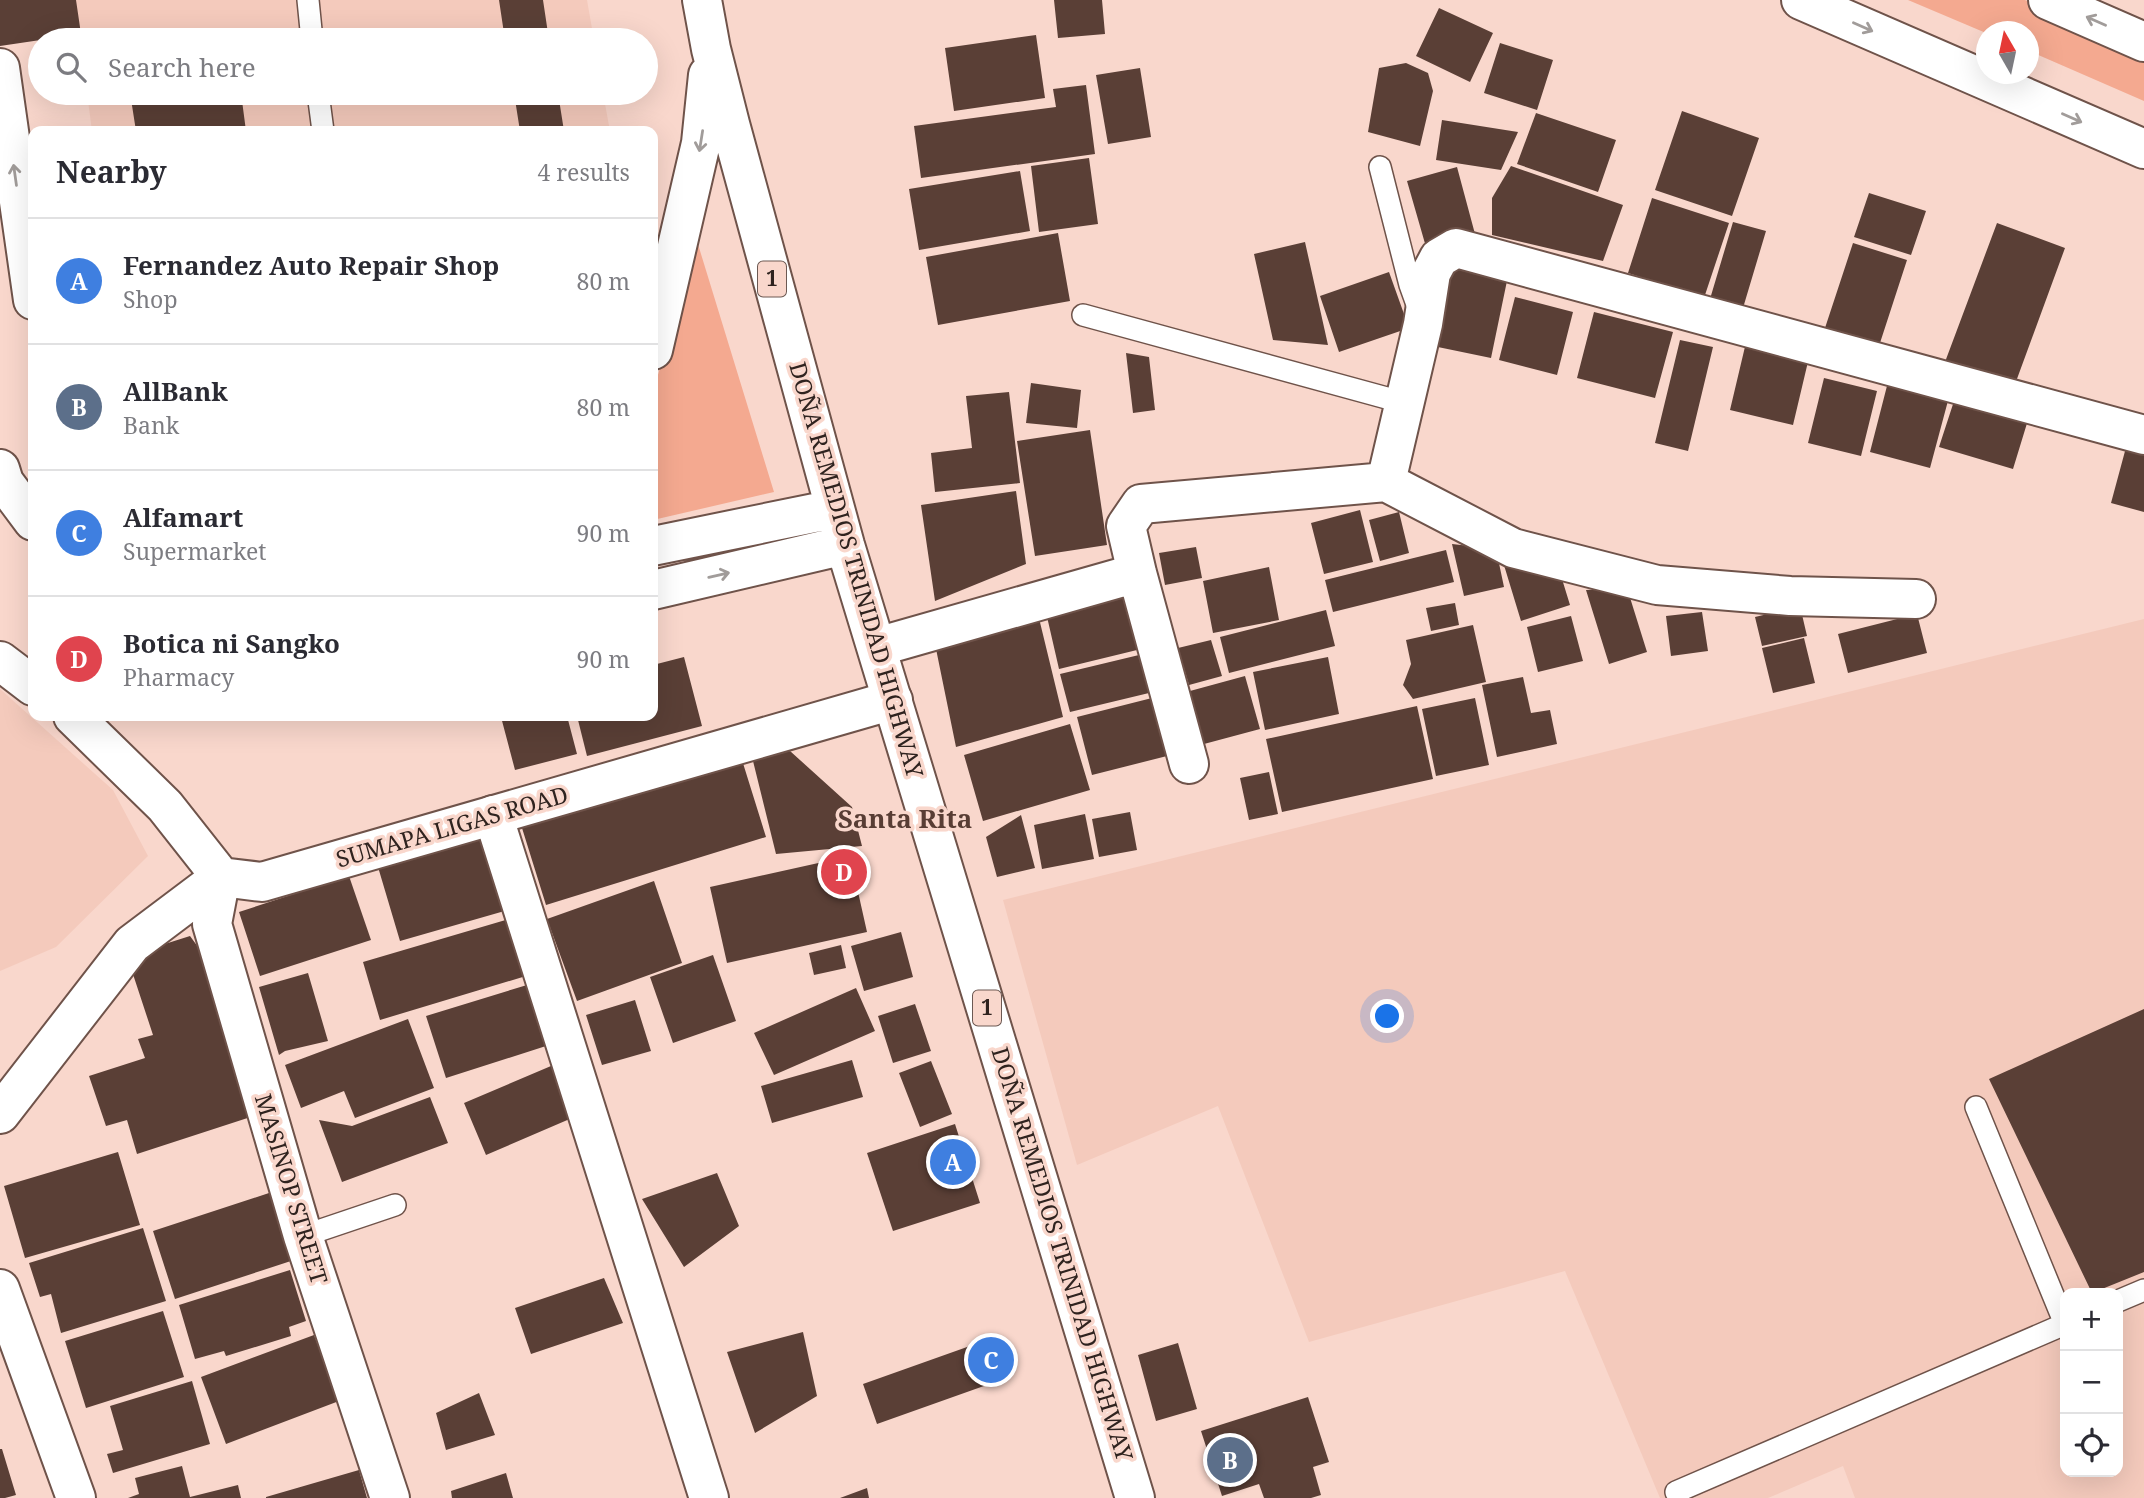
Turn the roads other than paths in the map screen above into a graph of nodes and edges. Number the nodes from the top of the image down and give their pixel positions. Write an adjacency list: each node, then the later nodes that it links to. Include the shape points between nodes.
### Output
1 (308, 0): 5 (lane)
2 (702, 0): 7 (main road, DOÑA REMEDIOS TRINIDAD HIGHWAY / 1)
3 (1801, 0): 11 (main road, one-way to 11)
4 (2048, 0): 6 (main road, one-way to 4)
5 (311, 28)
6 (2144, 42)
7 (711, 49): 16 (main road, one-way to 16, via 701,143); 22 (main road, DOÑA REMEDIOS TRINIDAD HIGHWAY / 1)
8 (0, 68): 13 (main road, one-way to 8)
9 (320, 105): 10 (lane)
10 (322, 126)
11 (2144, 149)
12 (1380, 167): 15 (lane)
13 (28, 265)
14 (1083, 316): 17 (lane)
15 (1423, 324): 17 (main road); 18 (main road, via 1431,273 1439,258 1455,248)
16 (658, 328)
17 (1405, 403): 20 (main road)
18 (2144, 435)
19 (0, 469): 21 (main road)
20 (1386, 482): 24 (main road, via 1141,504 1126,526); 26 (main road, via 1513,548 1657,585 1790,596)
21 (28, 514)
22 (839, 527): 23 (main road); 25 (main road, one-way to 22); 27 (main road, DOÑA REMEDIOS TRINIDAD HIGHWAY / 1)
23 (658, 545)
24 (1137, 573): 27 (main road); 32 (main road)
25 (658, 588)
26 (1916, 599)
27 (877, 647): 30 (main road, DOÑA REMEDIOS TRINIDAD HIGHWAY / 1)
28 (0, 660): 29 (main road)
29 (28, 682)
30 (893, 700): 33 (main road, SUMAPA LIGAS ROAD); 48 (main road, DOÑA REMEDIOS TRINIDAD HIGHWAY / 1)
31 (78, 721): 34 (main road, via 165,806)
32 (1189, 764)
33 (493, 815): 34 (main road, SUMAPA LIGAS ROAD, via 262,882); 47 (main road)
34 (221, 877): 36 (main road, via 132,944); 38 (main road, MASINOP STREET, via 212,924)
35 (1976, 1107): 42 (lane)
36 (0, 1114)
37 (396, 1205): 38 (lane)
38 (303, 1236): 46 (main road, MASINOP STREET)
39 (0, 1289): 45 (main road)
40 (2144, 1290): 41 (lane)
41 (2123, 1299)
42 (2060, 1312)
43 (2060, 1326): 44 (lane)
44 (1676, 1492)
45 (76, 1498)
46 (390, 1498)
47 (709, 1498)
48 (1135, 1498)

